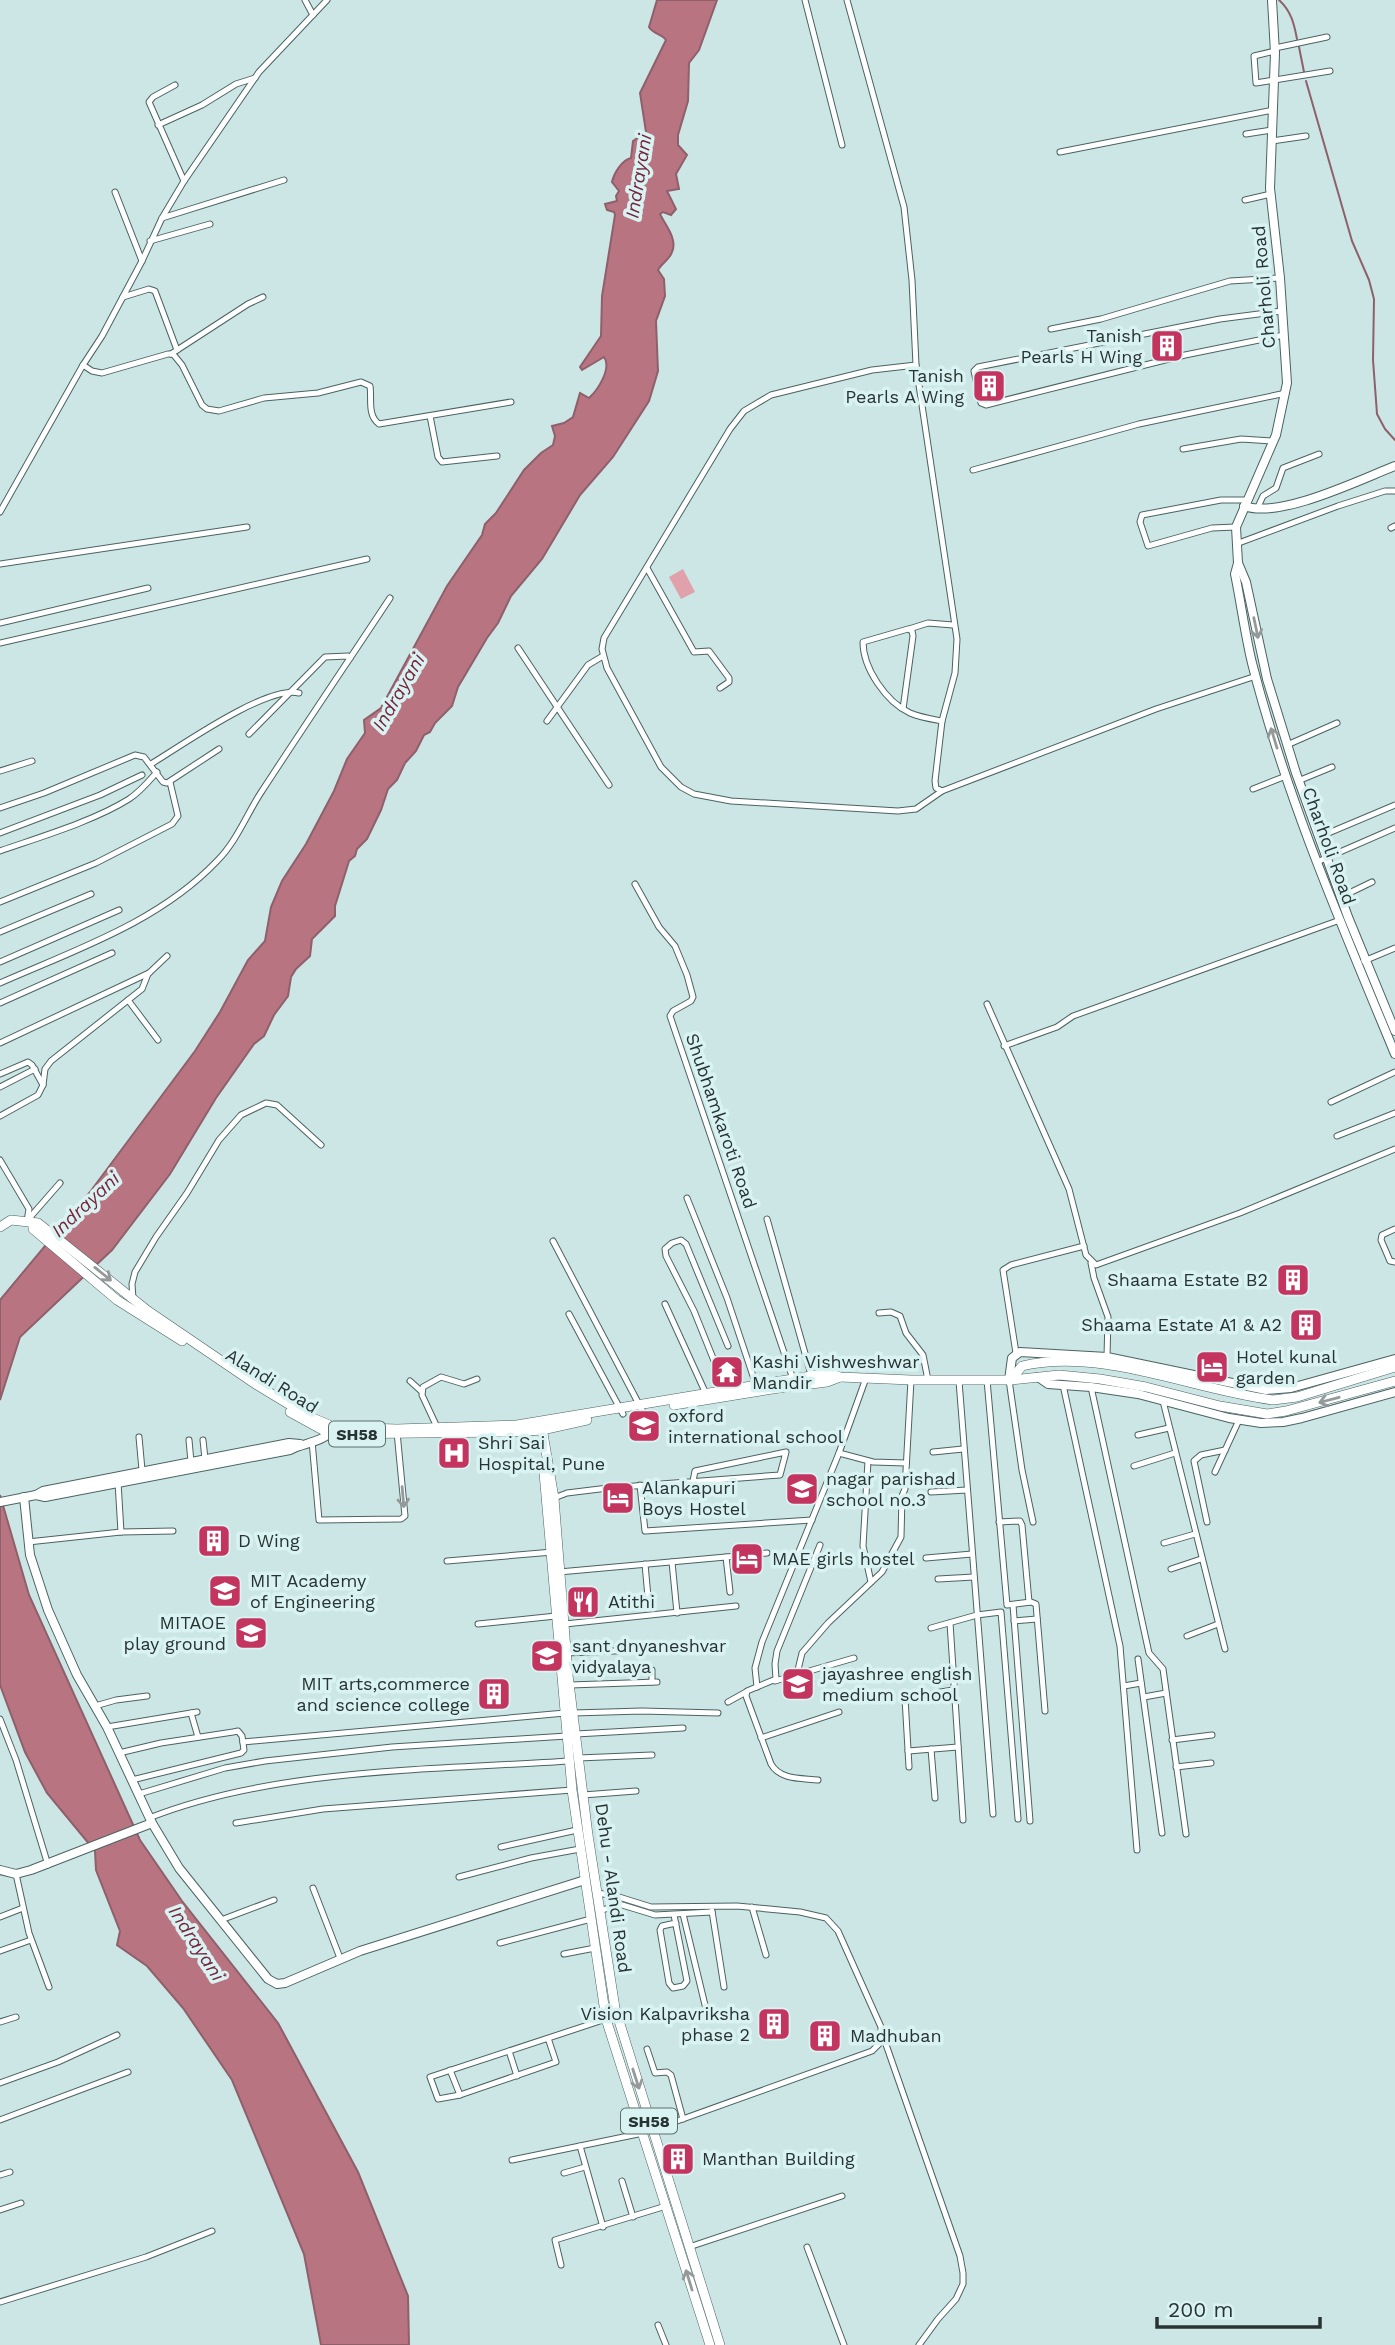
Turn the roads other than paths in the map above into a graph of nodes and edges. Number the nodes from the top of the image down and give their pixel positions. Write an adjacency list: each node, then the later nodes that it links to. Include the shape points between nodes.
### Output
1 (305, 0): 6 (street)
2 (327, 0): 6 (street)
3 (805, 0): 19 (street)
4 (847, 0): 39 (street, via 904,207)
5 (1272, 0): 8 (street, Charholi Road)
6 (313, 15): 10 (street)
7 (1327, 37): 8 (street)
8 (1275, 49): 11 (street, Charholi Road); 11 (street, via 1254,60 1256,83)
9 (1330, 71): 11 (street)
10 (255, 78): 14 (street); 22 (street)
11 (1274, 82): 13 (street, Charholi Road)
12 (175, 85): 14 (street, via 150,100)
13 (1273, 110): 15 (street, Charholi Road); 20 (street)
14 (158, 125): 22 (street)
15 (1272, 130): 16 (street); 18 (street, Charholi Road)
16 (1245, 134)
17 (1306, 136): 18 (street)
18 (1272, 141): 24 (street, Charholi Road)
19 (842, 145)
20 (1060, 152)
21 (284, 180): 26 (street)
22 (184, 181): 26 (street)
23 (115, 192): 29 (street)
24 (1271, 194): 25 (street); 30 (street, Charholi Road)
25 (1245, 200)
26 (162, 218): 28 (street)
27 (210, 224): 28 (street)
28 (150, 241): 29 (street)
29 (142, 261): 31 (street)
30 (1280, 278): 33 (street, Charholi Road); 34 (street, via 1230,281)
31 (122, 297): 36 (street, via 155,291); 38 (street)
32 (263, 297): 36 (street)
33 (1282, 311): 35 (street, Charholi Road); 35 (street, via 1220,319 974,371 981,403 986,405)
34 (1051, 329)
35 (1284, 335): 40 (street, Charholi Road)
36 (177, 350): 37 (street)
37 (170, 354): 38 (street, via 102,373); 42 (street, via 182,365 202,405 211,410 361,382 370,386 376,422)
38 (83, 365): 52 (street)
39 (916, 365): 59 (street, via 789,389 744,411); 63 (street)
40 (1286, 393): 43 (street, Charholi Road); 48 (street, via 1139,424)
41 (512, 402): 42 (street)
42 (430, 416): 46 (street, via 442,462)
43 (1273, 441): 44 (street, via 1241,439); 50 (street, Charholi Road)
44 (1183, 449)
45 (1319, 454): 51 (street, via 1283,468 1276,488 1263,496)
46 (497, 456)
47 (1395, 466): 51 (street, via 1290,505)
48 (973, 470)
49 (1395, 491): 55 (street, via 1338,506)
50 (1245, 503): 51 (street); 54 (street, Charholi Road); 54 (street, via 1221,500 1142,515 1140,522 1148,546 1212,528)
51 (1257, 509)
52 (0, 512)
53 (247, 527): 58 (street)
54 (1236, 527): 55 (street, Charholi Road)
55 (1236, 544): 57 (street, Charholi Road)
56 (366, 559): 65 (street)
57 (1238, 563): 69 (street, Charholi Road, one-way to 69); 70 (street, Charholi Road, via 1235,574)
58 (0, 564)
59 (648, 568): 67 (street, via 604,638); 71 (street, via 694,652 709,651 729,678)
60 (148, 588): 62 (street)
61 (390, 598): 68 (street)
62 (0, 623)
63 (954, 625): 64 (street, via 928,622); 77 (street, via 955,673)
64 (908, 629): 75 (street, via 913,636); 75 (street, via 863,642 875,678)
65 (0, 643)
66 (518, 648): 74 (street)
67 (603, 656): 74 (street, via 587,665); 93 (street, via 662,767 694,794 731,801 898,811 916,809)
68 (350, 658): 72 (street, via 325,657); 116 (street, via 217,862 139,920)
69 (1266, 673): 70 (street); 80 (street, Charholi Road)
70 (1256, 676): 88 (street, Charholi Road, one-way to 70); 93 (street)
71 (720, 688)
72 (289, 692): 73 (street); 79 (street); 83 (street, via 253,704)
73 (299, 693)
74 (558, 707): 76 (street); 91 (street)
75 (903, 709): 77 (street)
76 (547, 721)
77 (942, 721): 93 (street, via 935,785)
78 (1337, 723): 80 (street)
79 (249, 734)
80 (1287, 745): 89 (street, Charholi Road)
81 (219, 749): 90 (street)
82 (32, 761): 85 (street)
83 (151, 764): 86 (street); 95 (street, via 140,755 130,756)
84 (1332, 767): 89 (street)
85 (0, 771)
86 (156, 772): 90 (street, via 163,782); 99 (street, via 128,800)
87 (142, 775): 97 (street)
88 (1286, 776): 92 (street); 101 (street, Charholi Road)
89 (1298, 781): 98 (street, Charholi Road)
90 (170, 782): 106 (street, via 178,816 172,824 96,863)
91 (609, 785)
92 (1253, 789)
93 (942, 791)
94 (1395, 805): 98 (street)
95 (0, 808)
96 (1395, 828): 100 (street)
97 (0, 833)
98 (1319, 837): 100 (street, Charholi Road)
99 (0, 851)
100 (1326, 858): 101 (street); 105 (street, Charholi Road)
101 (1317, 862): 108 (street, Charholi Road)
102 (1372, 882): 105 (street)
103 (635, 884): 169 (street, Shubhamkaroti Road, via 675,946 687,975 693,997 670,1016)
104 (92, 894): 109 (street)
105 (1341, 897): 114 (street, Charholi Road)
106 (0, 902)
107 (119, 910): 113 (street)
108 (1340, 920): 114 (street, Charholi Road); 123 (street, via 1073,1016 1057,1027)
109 (0, 932)
110 (1395, 948): 114 (street)
111 (112, 953): 118 (street)
112 (167, 956): 115 (street)
113 (0, 962)
114 (1362, 962): 120 (street, Charholi Road); 124 (street, Charholi Road)
115 (149, 973): 117 (street, via 142,989); 122 (street)
116 (0, 983)
117 (128, 1000): 121 (street); 128 (street, via 48,1064)
118 (0, 1003)
119 (987, 1004): 123 (street)
120 (1395, 1031)
121 (158, 1040)
122 (0, 1042)
123 (1004, 1046): 144 (street, via 1069,1189)
124 (1395, 1054)
125 (35, 1069): 127 (street, via 25,1062); 128 (street); 129 (street)
126 (1395, 1072): 130 (street)
127 (0, 1074)
128 (43, 1085): 132 (street, via 32,1100)
129 (0, 1087)
130 (1331, 1102)
131 (1395, 1113): 133 (street)
132 (0, 1116)
133 (1337, 1136)
134 (321, 1145): 147 (street, via 272,1103 241,1115 219,1140 135,1272)
135 (1395, 1149): 146 (street, via 1240,1213 1100,1265)
136 (0, 1160): 140 (street)
137 (60, 1183): 140 (street, via 32,1215)
138 (687, 1198): 173 (street)
139 (767, 1219): 161 (street)
140 (34, 1225): 141 (main road, via 12,1220); 147 (main road, Alandi Road / SH58, one-way to 147); 151 (main road, Alandi Road / SH58, via 117,1300)
141 (0, 1227)
142 (1395, 1229): 145 (street, via 1381,1237 1390,1261)
143 (552, 1241): 179 (street)
144 (1084, 1246): 146 (street); 153 (street, via 1003,1270)
145 (1395, 1262)
146 (1091, 1263): 154 (street, via 1108,1317)
147 (133, 1299): 151 (main road, Alandi Road / SH58)
148 (664, 1304): 177 (street)
149 (879, 1313): 163 (street, via 900,1316 923,1355)
150 (569, 1314): 180 (street)
151 (150, 1316): 185 (main road, Alandi Road / SH58, via 251,1384)
152 (728, 1346): 176 (street, via 689,1249 681,1240 672,1243 665,1252)
153 (1016, 1353): 154 (street); 165 (street)
154 (1107, 1357): 157 (street)
155 (1395, 1359): 170 (street, via 1277,1390)
156 (1395, 1367): 170 (main road, via 1297,1397 1258,1398)
157 (1162, 1372): 165 (main road, via 1060,1361 1021,1366); 170 (main road)
158 (1038, 1377): 165 (main road); 168 (main road, one-way to 158, via 1267,1414 1100,1379); 171 (street, via 1048,1384)
159 (866, 1378): 161 (main road, via 829,1373); 162 (main road); 195 (street)
160 (477, 1379): 174 (street, via 464,1384 440,1377)
161 (812, 1380): 169 (main road)
162 (911, 1380): 163 (main road); 199 (street)
163 (928, 1380): 167 (main road)
164 (987, 1380): 165 (main road); 167 (main road); 213 (street)
165 (1010, 1380): 214 (street)
166 (410, 1381): 174 (street)
167 (959, 1381): 192 (street)
168 (1395, 1381)
169 (793, 1382): 173 (main road)
170 (1214, 1383)
171 (1063, 1385): 172 (street); 261 (street, via 1120,1646)
172 (1091, 1387): 178 (street); 265 (street, via 1149,1653 1163,1669)
173 (756, 1388): 176 (main road)
174 (421, 1391): 182 (street)
175 (1395, 1392): 181 (street, via 1283,1422)
176 (727, 1393): 177 (main road)
177 (707, 1396): 179 (main road)
178 (1163, 1401): 181 (street); 184 (street)
179 (642, 1408): 180 (main road)
180 (622, 1411): 183 (main road)
181 (1239, 1420): 193 (street)
182 (437, 1427): 183 (main road, SH58); 186 (main road, SH58)
183 (539, 1427): 186 (main road, Alandi Road / SH58); 209 (main road, Dehu - Alandi Road / SH58); 221 (main road, Dehu - Alandi Road / SH58)
184 (1169, 1428): 187 (street); 196 (street)
185 (332, 1430): 186 (main road, Alandi Road / SH58); 186 (main road, Alandi Road / SH58, via 354,1427); 191 (street)
186 (397, 1432): 191 (street, one-way to 191, via 405,1516 401,1519 319,1520)
187 (1139, 1435)
188 (139, 1437): 202 (street)
189 (189, 1440): 198 (street)
190 (203, 1440): 198 (street)
191 (312, 1441): 198 (street)
192 (962, 1449): 194 (street); 206 (street)
193 (1225, 1450): 201 (street); 212 (street, via 1200,1455 1194,1461)
194 (933, 1452)
195 (839, 1453): 197 (street); 211 (street)
196 (1175, 1453): 200 (street); 217 (street)
197 (868, 1461): 199 (street); 234 (street, via 863,1546)
198 (195, 1463): 202 (street)
199 (906, 1464): 234 (street, via 901,1537)
200 (1134, 1466)
201 (1215, 1472)
202 (140, 1473): 203 (street)
203 (118, 1479): 208 (street); 216 (street)
204 (693, 1481): 204 (street, via 695,1471 786,1452 780,1475); 205 (street)
205 (640, 1485): 209 (street); 211 (street, via 645,1531)
206 (967, 1490): 207 (street); 223 (street)
207 (931, 1492)
208 (20, 1498): 210 (street); 218 (street)
209 (554, 1498): 221 (main road, Dehu - Alandi Road / SH58)
210 (0, 1502)
211 (812, 1520): 262 (street, via 762,1642 755,1668)
212 (1207, 1521)
213 (999, 1522): 237 (street, via 1020,1521 1022,1525); 238 (street, via 1007,1605)
214 (1033, 1522)
215 (173, 1531): 216 (street)
216 (121, 1532): 218 (street)
217 (1195, 1534): 219 (street); 226 (street)
218 (28, 1542): 269 (street, via 48,1610)
219 (1164, 1543)
220 (820, 1545): 258 (street, via 777,1651)
221 (555, 1552): 227 (street); 231 (main road, Dehu - Alandi Road / SH58)
222 (766, 1553): 224 (street)
223 (972, 1554): 225 (street); 232 (street)
224 (726, 1557): 228 (street); 235 (street)
225 (926, 1558)
226 (1201, 1559): 230 (street); 248 (street)
227 (447, 1560)
228 (672, 1562): 229 (street); 240 (street)
229 (645, 1564): 231 (street); 236 (street)
230 (1171, 1569)
231 (556, 1572): 242 (main road, Dehu - Alandi Road / SH58); 247 (main road, Dehu - Alandi Road / SH58)
232 (974, 1577): 233 (street); 241 (street)
233 (938, 1579)
234 (872, 1583): 257 (street, via 802,1653)
235 (730, 1592)
236 (648, 1597)
237 (1029, 1602): 238 (street); 243 (street, via 1036,1604)
238 (1013, 1605): 244 (street)
239 (736, 1606): 240 (street)
240 (677, 1613): 247 (street)
241 (977, 1615): 245 (street); 300 (street); 301 (street, via 1001,1612)
242 (556, 1616): 246 (street); 253 (main road, Dehu - Alandi Road / SH58)
243 (1037, 1619): 244 (street); 270 (street)
244 (1014, 1621): 303 (street)
245 (950, 1623): 249 (street); 263 (street)
246 (478, 1624)
247 (565, 1624): 253 (main road, Dehu - Alandi Road / SH58)
248 (1218, 1624): 250 (street); 252 (street)
249 (931, 1628)
250 (1187, 1636)
251 (688, 1648): 253 (street)
252 (1225, 1649)
253 (563, 1653): 260 (main road, Dehu - Alandi Road / SH58); 272 (main road, Dehu - Alandi Road / SH58)
254 (853, 1658): 257 (street)
255 (1138, 1659): 259 (street)
256 (652, 1670): 260 (street, via 655,1682)
257 (797, 1674): 258 (street)
258 (775, 1681): 262 (street)
259 (1141, 1683): 261 (street); 267 (street)
260 (570, 1685): 272 (main road, Dehu - Alandi Road / SH58)
261 (1124, 1686): 311 (street)
262 (757, 1687): 264 (street)
263 (953, 1690): 284 (street); 286 (street, via 905,1698)
264 (746, 1692): 268 (street); 281 (street)
265 (1166, 1693): 267 (street); 282 (street)
266 (147, 1696): 269 (street)
267 (1144, 1698): 307 (street)
268 (728, 1702)
269 (95, 1706): 275 (street)
270 (1045, 1711)
271 (839, 1712): 281 (street)
272 (569, 1713): 273 (street); 278 (main road, Dehu - Alandi Road / SH58); 283 (street)
273 (718, 1713)
274 (0, 1719): 277 (street)
275 (107, 1727): 280 (street, via 194,1713); 287 (street)
276 (683, 1728): 278 (street)
277 (3, 1734): 312 (street)
278 (571, 1735): 289 (main road, Dehu - Alandi Road / SH58); 297 (street, via 265,1760)
279 (1212, 1735): 282 (street)
280 (198, 1737): 283 (street, via 238,1731); 287 (street)
281 (761, 1738): 294 (street, via 777,1773)
282 (1172, 1740): 292 (street)
283 (243, 1742): 293 (street, via 241,1753)
284 (958, 1747): 285 (street); 302 (street)
285 (931, 1749): 286 (street); 299 (street)
286 (908, 1751): 291 (street)
287 (119, 1753): 293 (street)
288 (652, 1755): 289 (street)
289 (574, 1760): 295 (main road, Dehu - Alandi Road / SH58); 298 (main road, Dehu - Alandi Road / SH58); 304 (street, via 306,1780 185,1805)
290 (1211, 1763): 292 (street)
291 (909, 1767)
292 (1176, 1767): 308 (street)
293 (132, 1780): 297 (street)
294 (818, 1780)
295 (572, 1790): 305 (street, via 323,1809); 306 (main road, Dehu - Alandi Road / SH58)
296 (636, 1791): 298 (street)
297 (139, 1794): 304 (street)
298 (583, 1795): 318 (main road, Dehu - Alandi Road / SH58)
299 (934, 1798)
300 (993, 1814)
301 (1018, 1819)
302 (963, 1820)
303 (1030, 1821)
304 (149, 1822): 312 (street); 328 (street)
305 (236, 1823)
306 (577, 1829): 309 (street); 310 (main road, Dehu - Alandi Road / SH58)
307 (1162, 1833)
308 (1186, 1834)
309 (502, 1847)
310 (580, 1849): 315 (street); 316 (main road, Dehu - Alandi Road / SH58)
311 (1137, 1850)
312 (50, 1864): 314 (street)
313 (0, 1870): 314 (street)
314 (16, 1874): 321 (street)
315 (459, 1877)
316 (585, 1880): 318 (main road, Dehu - Alandi Road / SH58); 336 (street)
317 (313, 1888): 336 (street)
318 (592, 1893): 322 (street, via 651,1907); 323 (main road, Dehu - Alandi Road / SH58); 327 (main road, Dehu - Alandi Road / SH58)
319 (274, 1900): 328 (street)
320 (752, 1907): 322 (street); 335 (street); 343 (street, via 800,1912 832,1922)
321 (23, 1908): 326 (street); 330 (street)
322 (712, 1909): 324 (street); 338 (street)
323 (600, 1911): 325 (street, via 619,1905); 355 (main road, Dehu - Alandi Road / SH58, one-way to 355, via 616,2013)
324 (683, 1914): 325 (street); 341 (street)
325 (674, 1915): 329 (street)
326 (0, 1917)
327 (591, 1919): 331 (street); 332 (main road, Dehu - Alandi Road / SH58)
328 (221, 1920): 336 (street, via 268,1979 277,1983)
329 (676, 1923): 329 (street, via 660,1930 673,1988 687,1981)
330 (31, 1940): 333 (street); 337 (street)
331 (500, 1943)
332 (595, 1948): 334 (street); 340 (main road, Dehu - Alandi Road / SH58)
333 (0, 1951)
334 (564, 1954)
335 (766, 1955)
336 (340, 1958)
337 (49, 1987)
338 (724, 1987)
339 (16, 2017): 342 (street)
340 (606, 2018): 345 (street); 355 (main road, Dehu - Alandi Road / SH58)
341 (711, 2020)
342 (0, 2022)
343 (882, 2034): 353 (street, via 872,2051); 379 (street, via 963,2273 956,2299)
344 (117, 2035): 351 (street)
345 (548, 2038): 347 (street); 350 (street, via 556,2062)
346 (647, 2049): 353 (street, via 655,2073 671,2075)
347 (509, 2050): 348 (street); 350 (street)
348 (450, 2070): 352 (street); 352 (street, via 430,2077 438,2099)
349 (128, 2072): 354 (street)
350 (517, 2076): 352 (street)
351 (0, 2083)
352 (460, 2095)
353 (683, 2119): 355 (street)
354 (0, 2120)
355 (648, 2132): 356 (street); 365 (main road, Dehu - Alandi Road / SH58); 370 (main road, Dehu - Alandi Road / SH58)
356 (580, 2146): 357 (street); 358 (street)
357 (512, 2160)
358 (585, 2167): 360 (street); 368 (street)
359 (9, 2172): 361 (street)
360 (564, 2173)
361 (0, 2175)
362 (622, 2181): 367 (street)
363 (842, 2196): 370 (street)
364 (20, 2203): 366 (street)
365 (666, 2206): 367 (street); 376 (main road, Dehu - Alandi Road / SH58, one-way to 365)
366 (0, 2210)
367 (633, 2217): 368 (street)
368 (603, 2227): 372 (street, via 555,2240)
369 (212, 2231): 373 (street, via 146,2257)
370 (689, 2247): 377 (main road, Dehu - Alandi Road / SH58)
371 (807, 2247): 378 (street)
372 (561, 2265)
373 (0, 2302)
374 (658, 2325): 375 (street)
375 (666, 2345)
376 (710, 2345)
377 (720, 2345)
378 (844, 2345)
379 (919, 2345)

